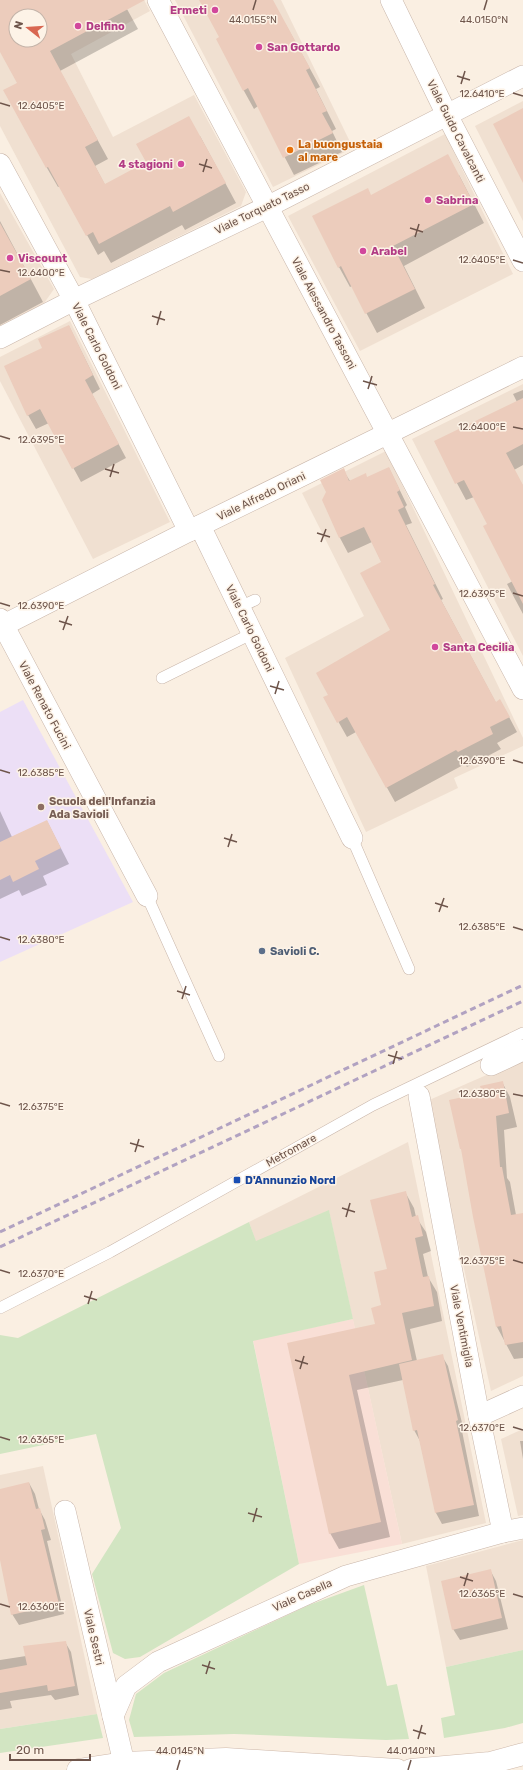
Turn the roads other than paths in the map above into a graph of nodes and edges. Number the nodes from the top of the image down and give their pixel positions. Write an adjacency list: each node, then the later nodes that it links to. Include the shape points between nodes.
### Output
1 (158, 0): 6 (street, Viale Alessandro Tassoni)
2 (391, 0): 4 (street, Viale Guido Cavalcanti)
3 (523, 76): 4 (street, Viale Torquato Tasso)
4 (448, 114): 6 (street, Viale Torquato Tasso); 7 (street, Viale Guido Cavalcanti)
5 (0, 164): 8 (street, Viale Carlo Goldoni)
6 (267, 206): 8 (street, Viale Torquato Tasso); 11 (street, Viale Alessandro Tassoni)
7 (523, 261)
8 (74, 300): 9 (street, Viale Torquato Tasso); 12 (street, Viale Carlo Goldoni)
9 (0, 338)
10 (523, 367): 11 (street, Viale Alfredo Oriani)
11 (388, 434): 12 (street, Viale Alfredo Oriani); 16 (street, Viale Alessandro Tassoni)
12 (195, 528): 13 (street, Viale Alfredo Oriani); 14 (street, Viale Carlo Goldoni, via 248,603)
13 (1, 624): 18 (street, Viale Renato Fucini)
14 (253, 633): 15 (lane); 17 (street, Viale Carlo Goldoni)
15 (162, 678)
16 (523, 689)
17 (352, 838): 19 (lane)
18 (147, 896): 22 (lane)
19 (409, 969)
20 (523, 1033): 25 (lane, Metromare, via 372,1105 110,1252)
21 (523, 1050): 23 (street)
22 (219, 1056)
23 (491, 1065)
24 (419, 1096): 27 (street, Viale Ventimiglia)
25 (0, 1308)
26 (523, 1396): 27 (street)
27 (479, 1416): 29 (street, Viale Ventimiglia)
28 (65, 1511): 30 (street, Viale Sestri)
29 (513, 1530): 30 (street, Viale Casella, via 346,1576 158,1662 126,1686)
30 (113, 1716): 32 (street, Viale Sestri)
31 (523, 1754): 33 (street)
32 (124, 1762): 34 (street); 35 (street, via 226,1759)
33 (491, 1766): 36 (street)
34 (78, 1770)
35 (397, 1770)
36 (411, 1770)

